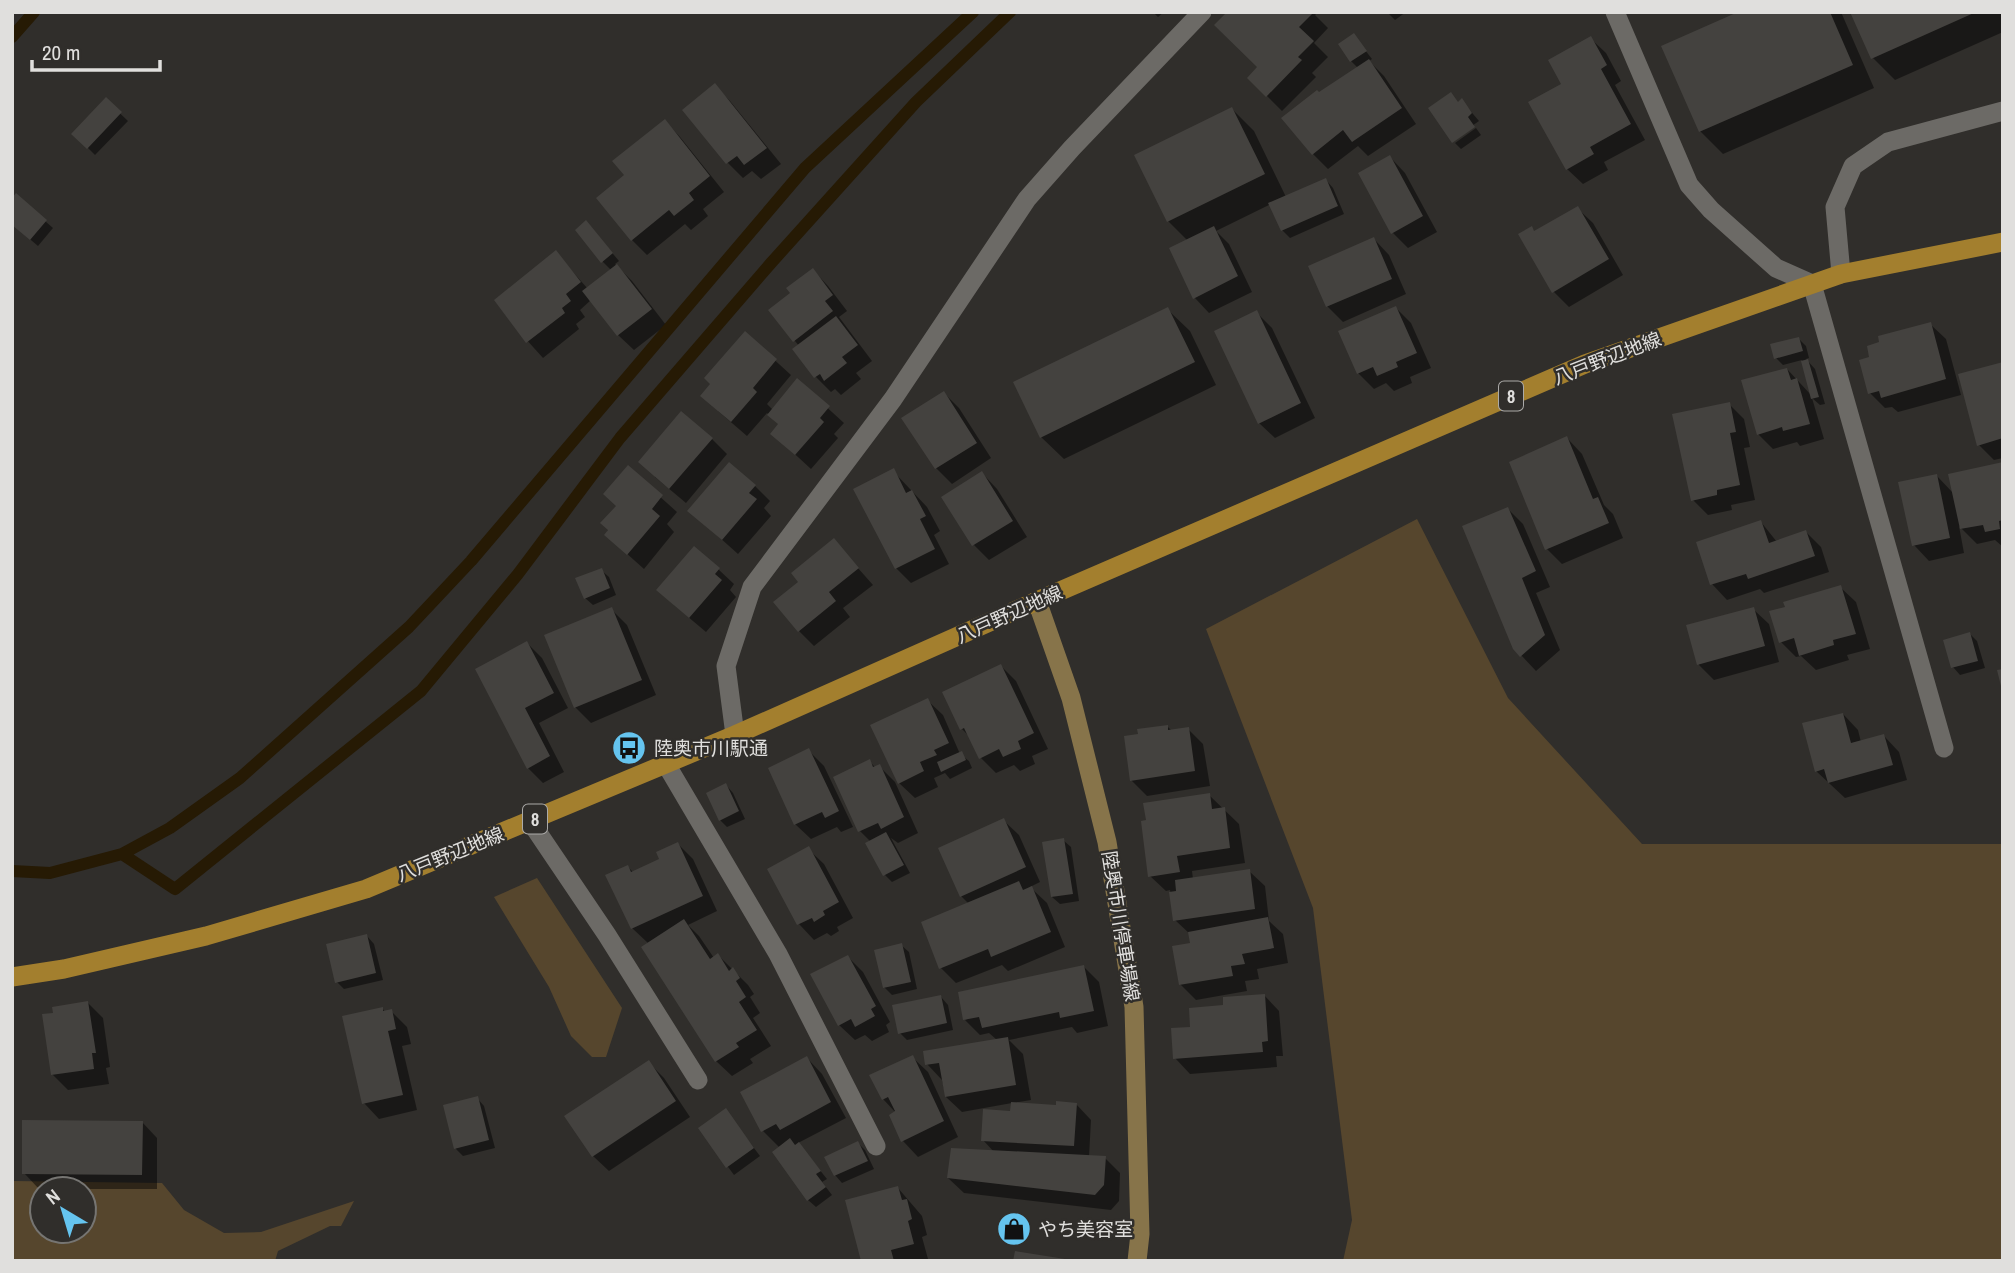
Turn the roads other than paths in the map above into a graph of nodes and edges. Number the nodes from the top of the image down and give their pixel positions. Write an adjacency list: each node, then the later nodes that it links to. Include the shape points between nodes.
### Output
1 (1202, 12): 8 (street, via 1027,199 892,399 752,587 726,666)
2 (1615, 12): 6 (street, via 1689,185 1776,268)
3 (2003, 111): 5 (street, via 1888,142 1853,166 1835,207)
4 (2003, 242): 5 (main road, 八戸野辺地線 / 8)
5 (1841, 274): 6 (main road, 八戸野辺地線 / 8)
6 (1812, 284): 7 (main road, 八戸野辺地線 / 8, via 1585,364); 9 (street)
7 (1037, 601): 8 (main road, 八戸野辺地線 / 8); 15 (main road, 陸奥市川停車場線, via 1071,698 1107,842 1134,1007)
8 (735, 735): 10 (main road, 八戸野辺地線 / 8)
9 (1944, 748)
10 (666, 764): 11 (main road, 八戸野辺地線 / 8); 14 (street, via 778,954)
11 (530, 821): 12 (main road, 八戸野辺地線 / 8, via 366,888 206,936); 13 (street)
12 (12, 977)
13 (698, 1080)
14 (877, 1146)
15 (1137, 1261)

